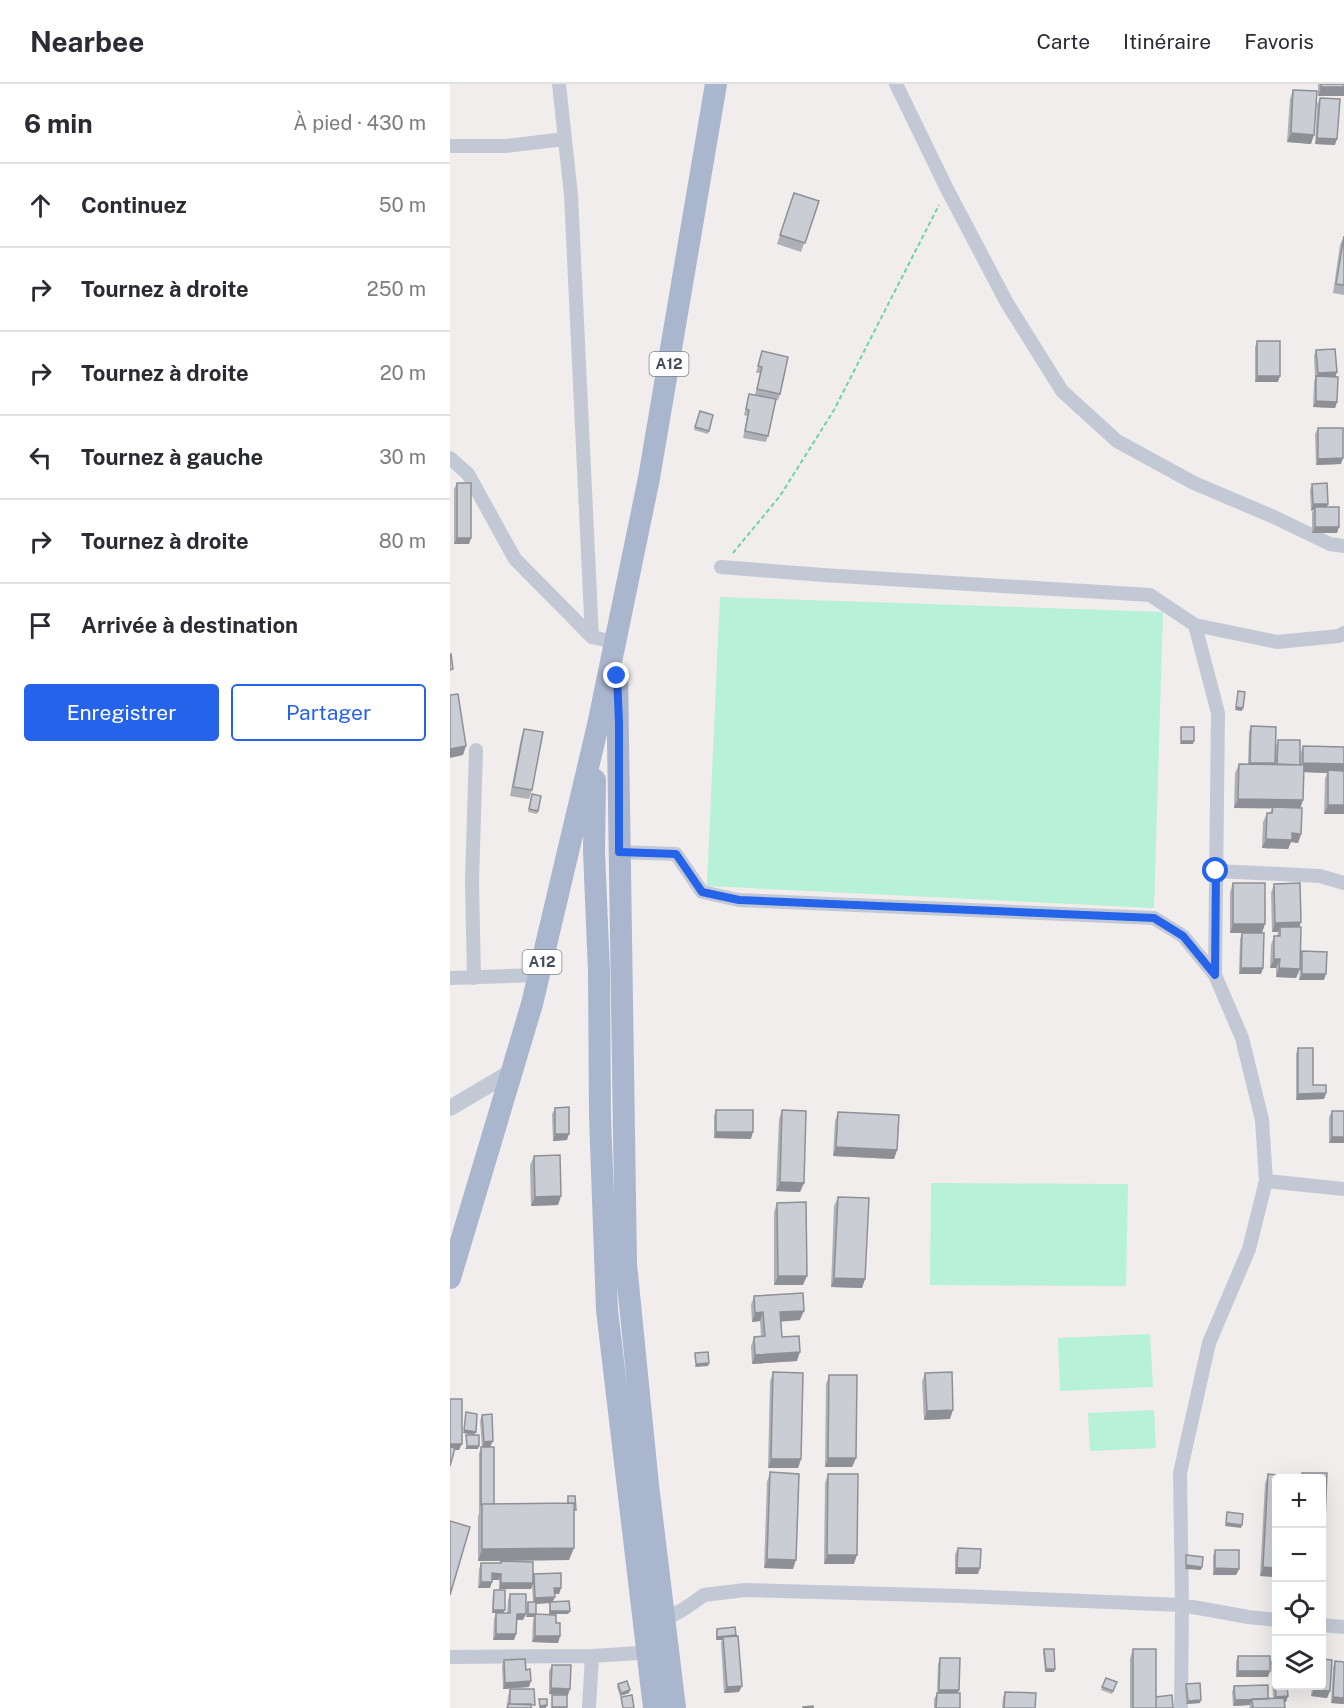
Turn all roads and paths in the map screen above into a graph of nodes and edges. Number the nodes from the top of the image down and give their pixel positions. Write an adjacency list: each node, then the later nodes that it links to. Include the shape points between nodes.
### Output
1 (559, 84): 4 (street)
2 (716, 84): 13 (main road, A12, via 649,478)
3 (896, 84): 6 (street)
4 (565, 140): 5 (street); 12 (street, via 571,195)
5 (450, 146)
6 (947, 189): 8 (street, via 1007,303 1062,391 1117,441 1194,483 1329,544); 9 (path, via 834,410 780,496)
7 (450, 458): 12 (street, via 468,474 515,559)
8 (1344, 546)
9 (721, 567): 10 (street, via 1150,595)
10 (1195, 625): 11 (street, via 1277,642); 19 (street, via 1218,713)
11 (1344, 633)
12 (592, 637): 13 (street)
13 (615, 642): 14 (main road, A12); 17 (main road)
14 (598, 724): 16 (main road); 18 (main road, A12)
15 (476, 750): 24 (street)
16 (594, 851): 17 (main road); 18 (main road, via 576,850); 35 (main road, via 607,1310)
17 (619, 852): 22 (street, via 676,854 702,892 739,900 1154,918 1183,936); 31 (main road, via 626,1264)
18 (568, 854): 21 (main road, A12)
19 (1216, 871): 20 (street, via 1320,876); 22 (street)
20 (1344, 883)
21 (539, 975): 24 (street); 25 (main road, A12)
22 (1215, 975): 27 (street, via 1242,1038 1260,1110)
23 (450, 978): 24 (street)
24 (474, 978)
25 (512, 1072): 26 (street); 29 (main road, A12)
26 (450, 1108)
27 (1266, 1181): 28 (street); 30 (street, via 1249,1249 1209,1343 1180,1473)
28 (1344, 1190)
29 (450, 1278)
30 (1182, 1605): 31 (street, via 745,1590 704,1595); 32 (street); 41 (street)
31 (664, 1620): 35 (main road)
32 (1272, 1620)
33 (1326, 1625): 34 (street)
34 (1344, 1627)
35 (658, 1652): 36 (street); 39 (main road); 40 (main road)
36 (592, 1656): 37 (street); 38 (street)
37 (450, 1657)
38 (589, 1708)
39 (654, 1708)
40 (675, 1708)
41 (1181, 1708)

